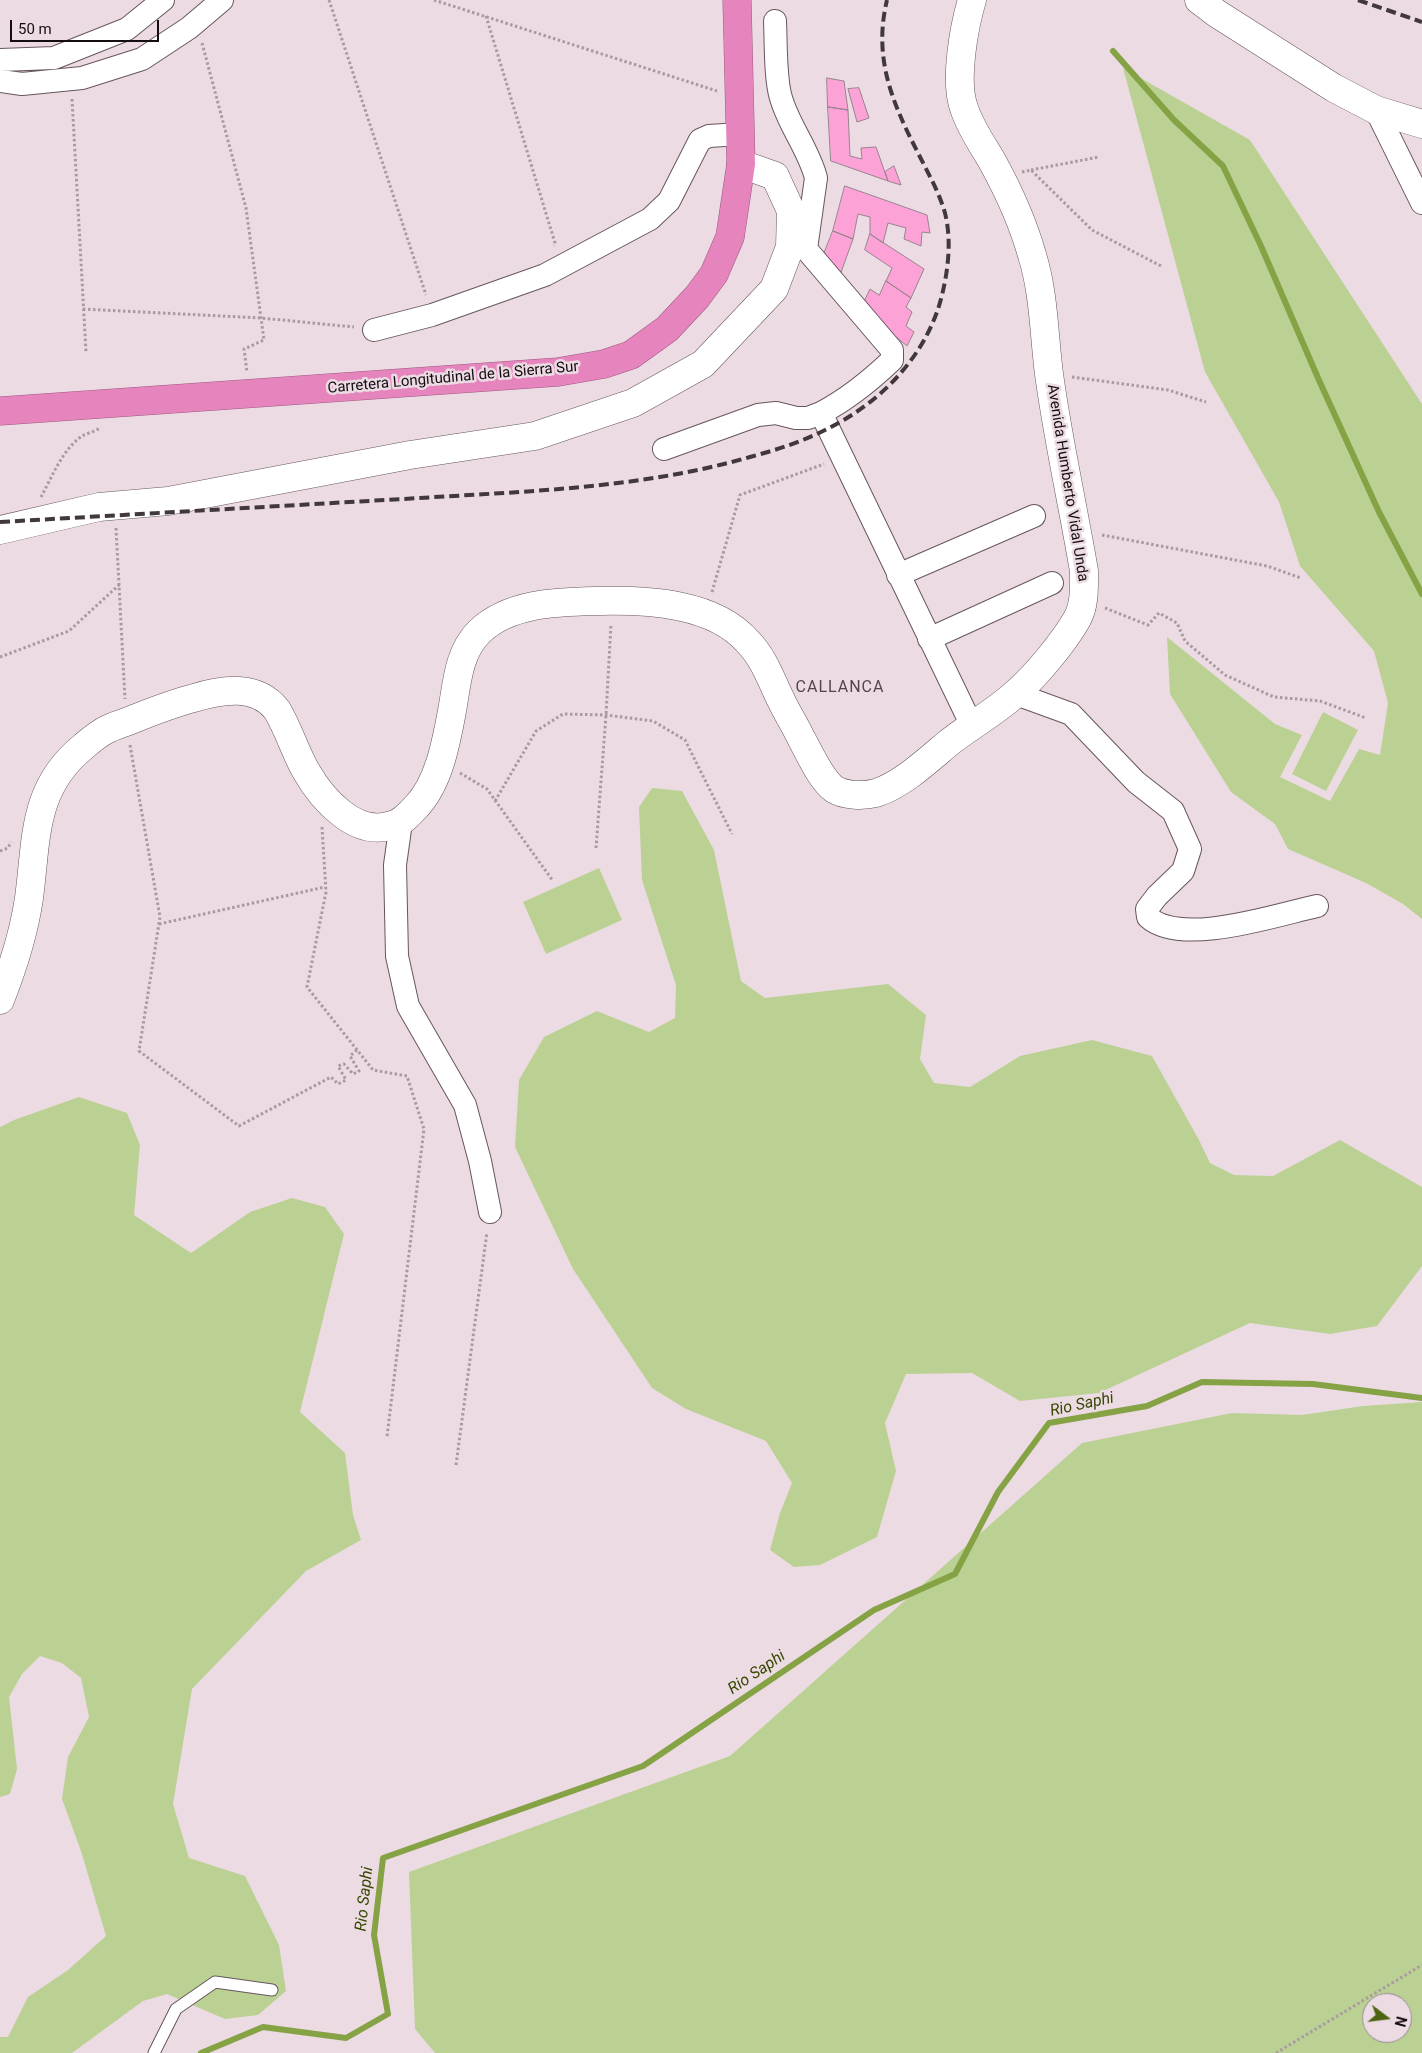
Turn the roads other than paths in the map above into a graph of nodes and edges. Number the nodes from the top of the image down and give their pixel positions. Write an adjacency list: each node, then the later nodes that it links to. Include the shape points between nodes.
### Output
1 (163, 0): 7 (street, via 127,29 54,58)
2 (222, 0): 8 (street, via 142,59 82,78 22,84)
3 (736, 0): 11 (highway, Carretera Longitudinal de la Sierra Sur)
4 (972, 0): 25 (main road, Avenida Humberto Vidal Unda, via 960,75 963,107 1018,215 1033,256 1049,374 1084,571 1079,617 1056,650)
5 (1199, 0): 9 (main road, via 1334,88)
6 (775, 21): 14 (street, via 780,96 816,178)
7 (0, 60)
8 (0, 81)
9 (1376, 110): 10 (main road); 13 (street)
10 (1422, 124)
11 (740, 134): 12 (highway, Carretera Longitudinal de la Sierra Sur); 16 (street, via 709,136 700,140 669,201 650,219 545,275 432,315)
12 (741, 164): 15 (main road, via 775,176 790,211 790,247); 17 (highway, Carretera Longitudinal de la Sierra Sur, via 730,237 714,274 667,329 631,355 604,364 558,372)
13 (1422, 203)
14 (806, 249): 15 (street); 18 (street, via 893,355 892,360 870,380 836,406)
15 (783, 265): 21 (main road, via 774,289 703,364 633,403 535,436 410,455 168,501 99,507)
16 (374, 330)
17 (0, 412)
18 (821, 413): 19 (street, via 808,418 776,413 758,415); 22 (street)
19 (664, 449)
20 (1034, 516): 22 (street)
21 (0, 530)
22 (898, 575): 24 (street)
23 (1052, 583): 24 (street)
24 (929, 639): 26 (street)
25 (1016, 694): 26 (main road, Avenida Humberto Vidal Unda); 28 (street, via 1070,714 1136,782 1173,811 1190,849 1183,871 1147,909 1148,917 1155,924 1182,930 1211,930)
26 (972, 726): 27 (main road, Avenida Humberto Vidal Unda, via 914,772 879,792 862,796 834,789 822,774 767,669 749,642 727,622 706,612 636,600 571,601 519,609 496,619 478,633 465,651 440,760 421,801)
27 (401, 822): 29 (main road, via 386,828 370,827 358,824 340,812 305,771 277,710 271,702 253,692 206,694 160,707 108,729 66,762 52,780 42,806 33,851 29,899 17,952); 30 (street, via 395,865 397,956 408,1006 465,1105)
28 (1317, 906)
29 (0, 1000)
30 (490, 1212)
31 (272, 1990): 32 (lane, via 215,1982 176,2009)
32 (154, 2053)

